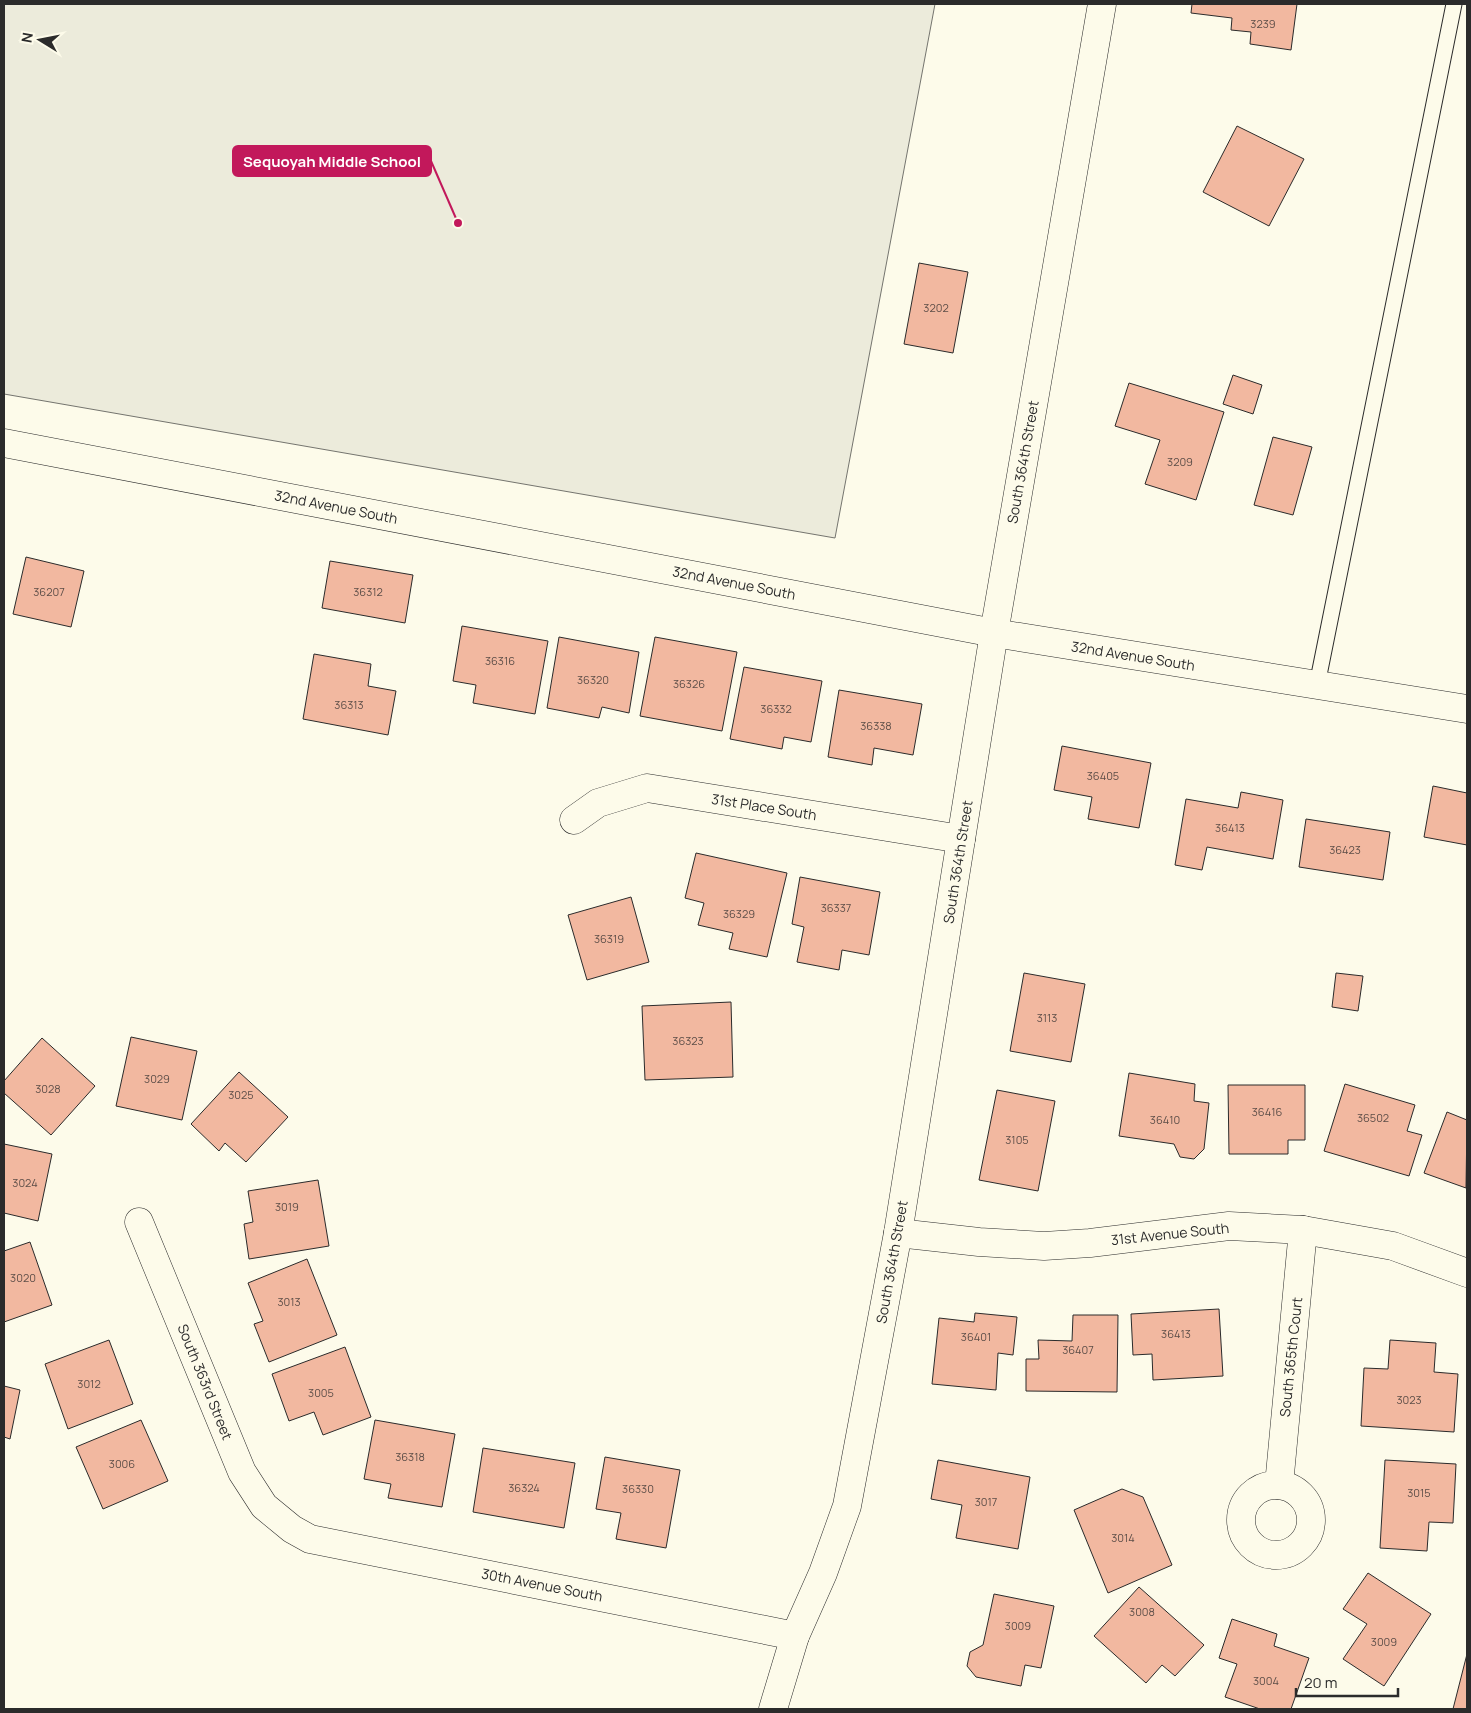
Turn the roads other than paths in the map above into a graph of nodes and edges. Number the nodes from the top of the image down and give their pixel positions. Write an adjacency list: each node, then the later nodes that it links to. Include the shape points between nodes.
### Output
1 (1102, 4): 4 (street, South 364th Street)
2 (1454, 4): 5 (lane)
3 (4, 443): 4 (street, 32nd Avenue South)
4 (994, 634): 5 (street, 32nd Avenue South); 8 (street, South 364th Street)
5 (1317, 685): 6 (street, 32nd Avenue South)
6 (1467, 709)
7 (574, 820): 8 (street, 31st Place South, via 598,803 647,788)
8 (962, 838): 11 (street, South 364th Street)
9 (139, 1222): 14 (street, South 363rd Street, via 242,1472 264,1506)
10 (1303, 1230): 11 (street, 31st Avenue South, via 1229,1226 1044,1246); 12 (street, 31st Avenue South, via 1393,1246); 13 (street, South 365th Court)
11 (898, 1233): 15 (street, South 364th Street, via 847,1506 823,1573)
12 (1467, 1273)
13 (1279, 1485)
14 (292, 1529): 15 (street, 30th Avenue South, via 310,1539)
15 (795, 1636): 16 (street, South 364th Street)
16 (772, 1709)

